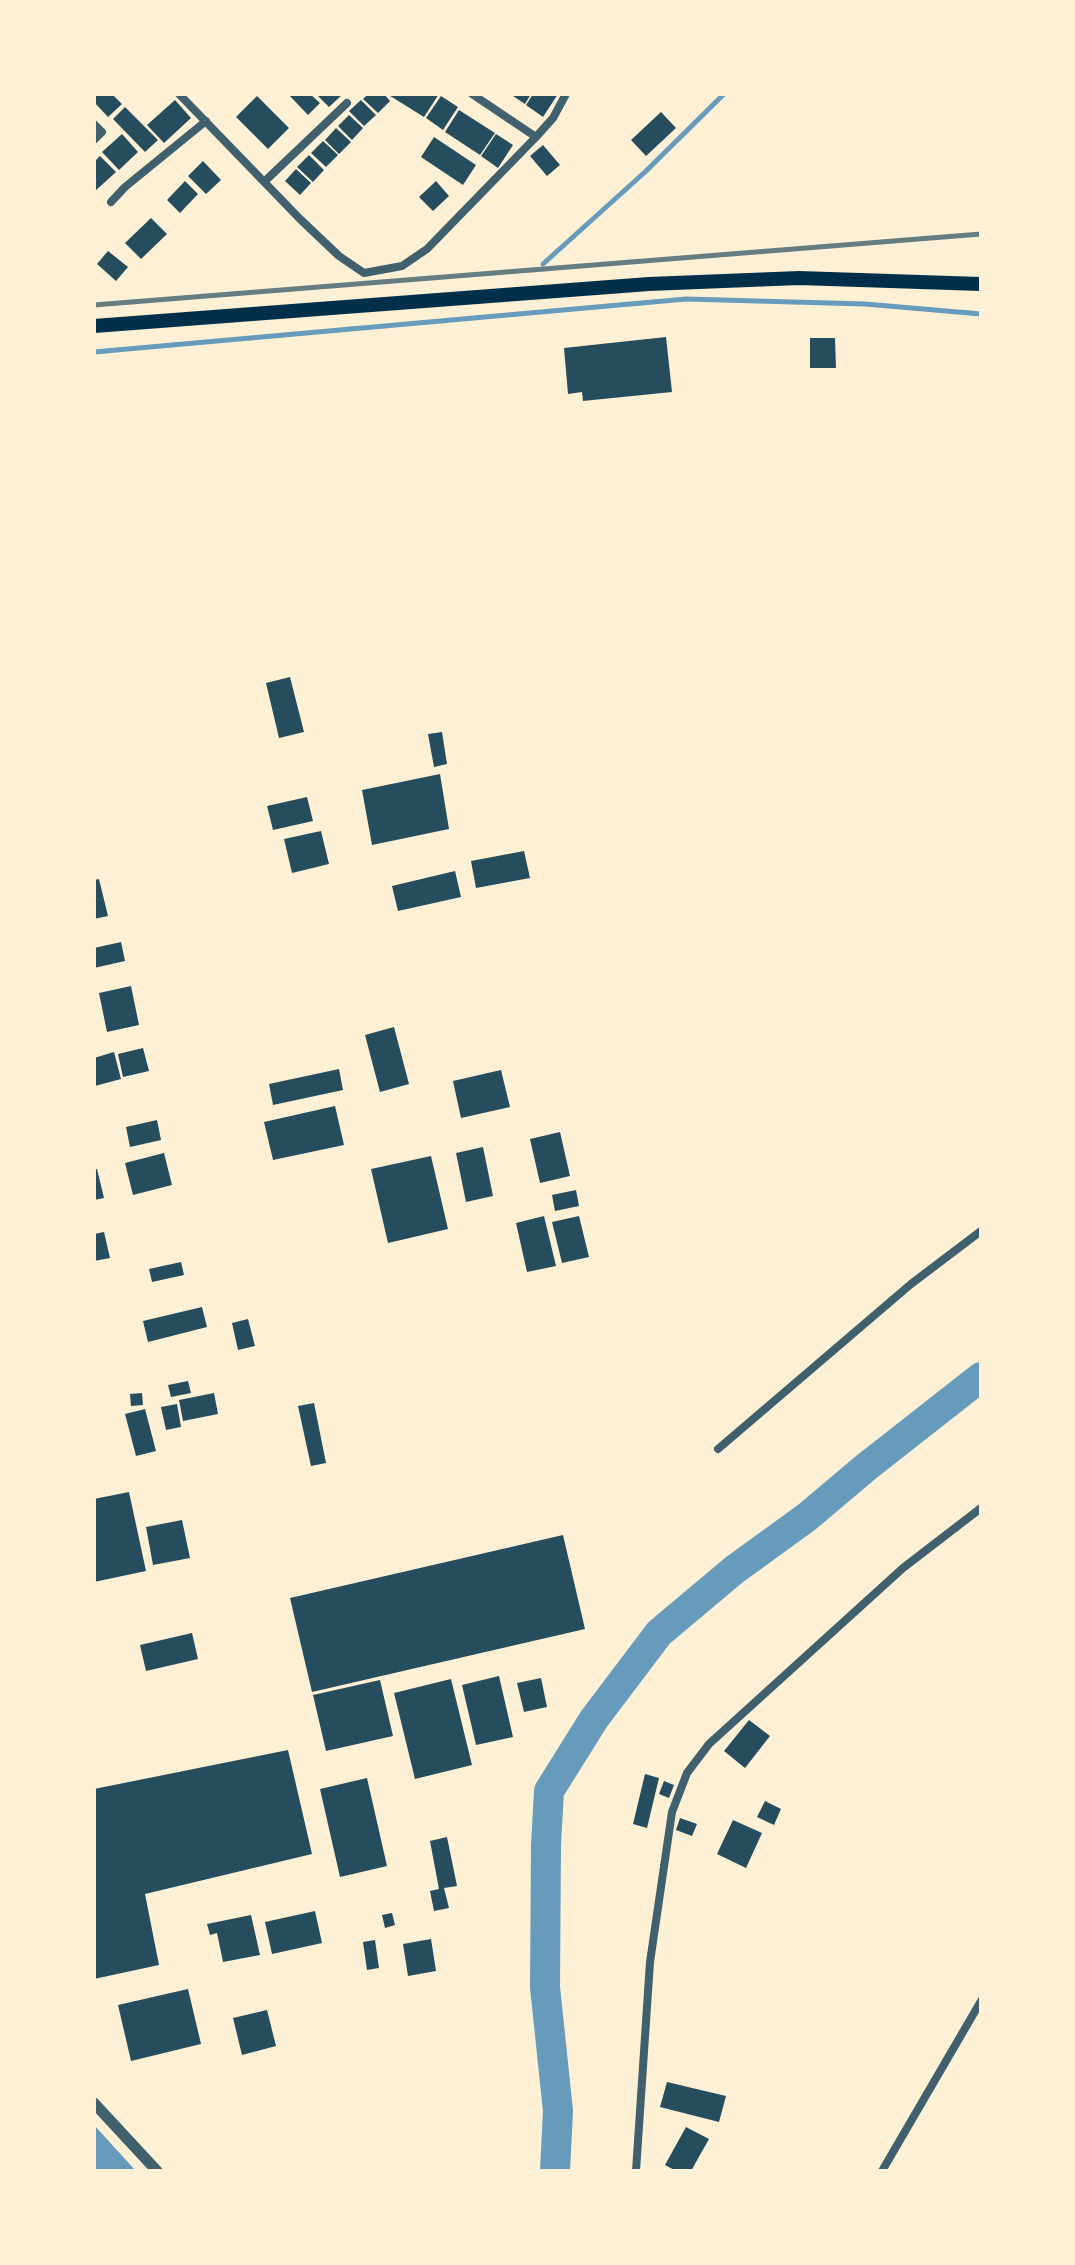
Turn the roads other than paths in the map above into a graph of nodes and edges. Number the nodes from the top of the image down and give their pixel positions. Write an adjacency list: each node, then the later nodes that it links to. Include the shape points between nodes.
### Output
1 (179, 94): 5 (street)
2 (472, 94): 7 (street)
3 (566, 94): 7 (street)
4 (347, 103): 9 (street)
5 (206, 121): 9 (street); 10 (street)
6 (94, 124): 8 (street, via 102,132)
7 (536, 137): 9 (street, via 427,249 402,266 364,273 339,256)
8 (94, 140)
9 (264, 182)
10 (111, 202)
11 (981, 284): 12 (highway, via 799,278 649,284)
12 (94, 326)
13 (981, 1231): 14 (street)
14 (718, 1449)
15 (981, 1508): 19 (street, via 891,1579 709,1744 687,1773 672,1812 650,1962)
16 (981, 2001): 20 (street)
17 (94, 2103): 18 (street)
18 (157, 2171)
19 (636, 2171)
20 (882, 2171)

